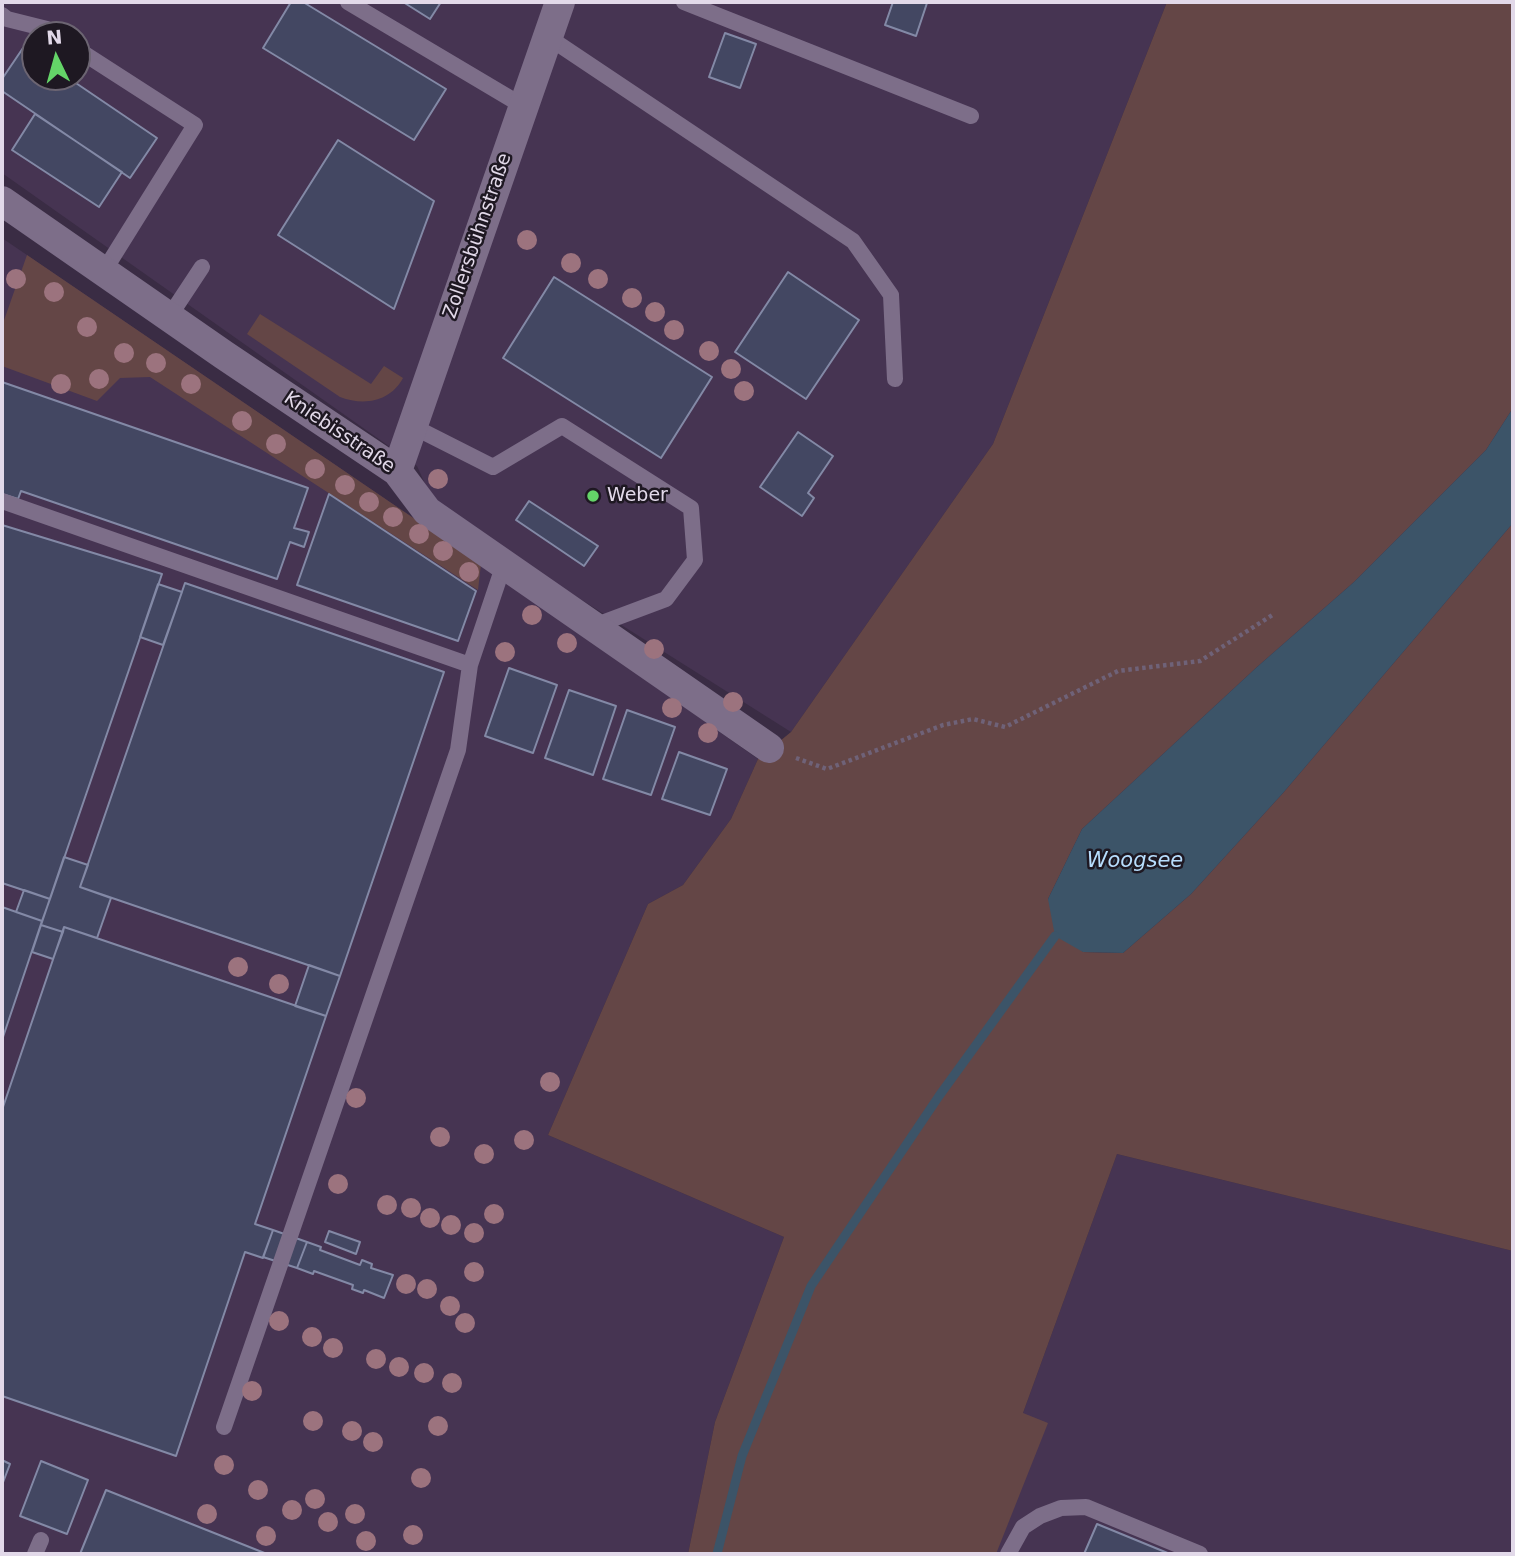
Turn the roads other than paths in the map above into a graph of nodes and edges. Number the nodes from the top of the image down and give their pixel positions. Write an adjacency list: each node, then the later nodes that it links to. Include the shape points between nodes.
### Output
1 (348, 2): 8 (lane)
2 (560, 2): 6 (street, Zollersbühnstraße)
3 (684, 2): 9 (lane)
4 (2, 16): 5 (lane)
5 (21, 22)
6 (548, 37): 8 (street, Zollersbühnstraße); 14 (lane, via 853,241 891,295)
7 (91, 57): 12 (lane, via 195,125)
8 (523, 106): 15 (street, Zollersbühnstraße)
9 (971, 116)
10 (2, 201): 12 (street, Kniebisstraße)
11 (202, 267): 13 (lane)
12 (104, 271): 13 (street, Kniebisstraße)
13 (169, 317): 16 (street, Kniebisstraße)
14 (895, 379)
15 (412, 426): 16 (street, Zollersbühnstraße); 19 (lane, via 493,467 562,426 691,508 695,561 666,599)
16 (397, 471): 18 (street, Kniebisstraße, via 427,511)
17 (2, 501): 20 (lane)
18 (504, 564): 19 (street, Kniebisstraße); 20 (lane)
19 (594, 626): 21 (street, Kniebisstraße)
20 (470, 665): 22 (lane, via 458,750)
21 (769, 748)
22 (224, 1427)
23 (1008, 1554): 24 (lane, via 1023,1527 1040,1516 1060,1508 1086,1507)
24 (1200, 1554)

